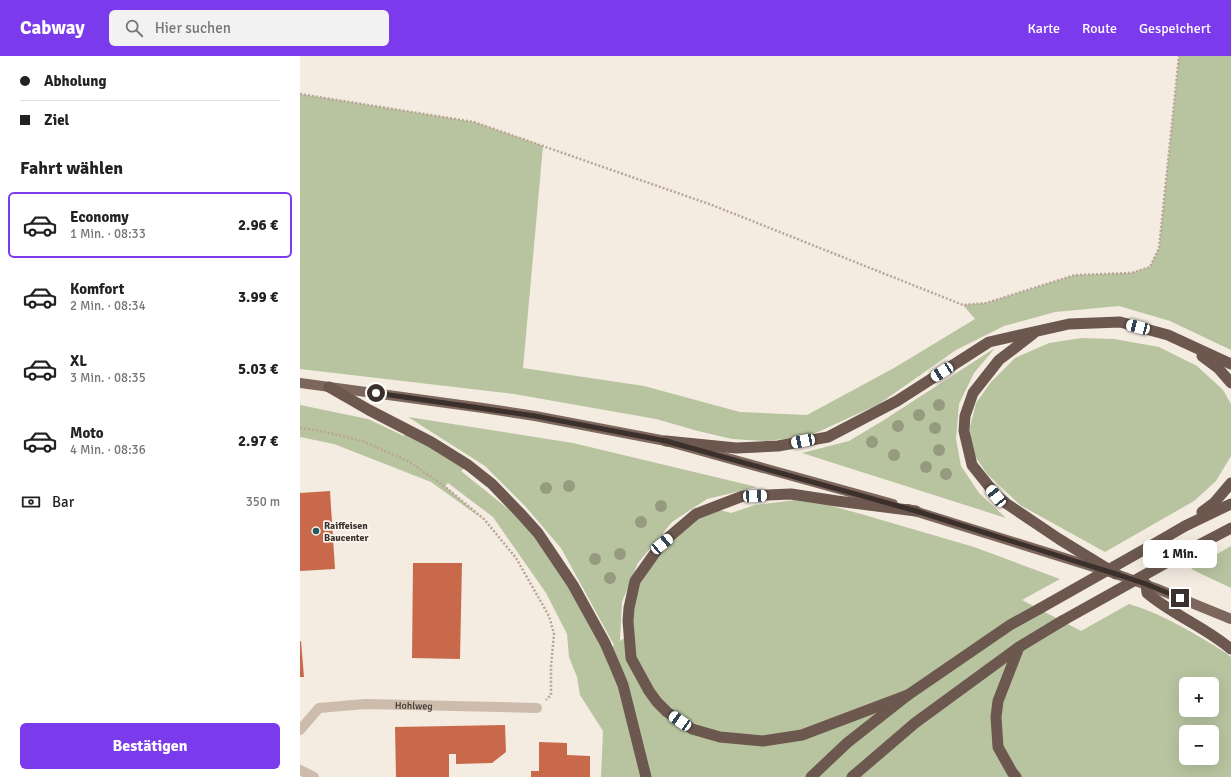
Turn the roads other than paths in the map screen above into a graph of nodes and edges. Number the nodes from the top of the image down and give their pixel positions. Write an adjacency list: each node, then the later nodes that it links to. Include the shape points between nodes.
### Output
1 (1036, 331): 2 (highway, via 1071,324 1120,322 1168,335); 7 (highway, via 989,342 897,401 828,437 778,446 736,448); 13 (highway, via 999,360 973,393 965,416 964,431 972,465 996,496 1006,504)
2 (1189, 345): 3 (highway); 5 (highway, via 1218,368)
3 (1231, 364)
4 (300, 383): 6 (main road)
5 (1231, 383)
6 (330, 387): 7 (main road, via 535,416); 23 (highway, via 468,465 492,484 538,533 573,585 605,643 623,685)
7 (666, 441): 10 (main road)
8 (1231, 483): 11 (highway, via 1214,503)
9 (1231, 504): 11 (highway)
10 (916, 511): 13 (main road); 18 (highway, via 791,494 742,496 696,514 662,544 635,581 628,614 631,658 649,691 667,712 692,729 720,737 763,741 802,735)
11 (1185, 526): 18 (highway, bridge, via 1010,625)
12 (1231, 528): 16 (highway, bridge)
13 (1116, 574): 14 (main road)
14 (1146, 584): 15 (main road); 17 (highway, via 1147,593 1159,604 1196,624)
15 (1231, 620)
16 (1019, 647): 25 (highway, via 915,723); 26 (highway, via 998,701 996,717 998,747)
17 (1231, 649)
18 (908, 695): 24 (highway, via 847,742)
19 (537, 708): 20 (street, Hohlweg, via 365,704 320,708)
20 (300, 730)
21 (300, 770): 22 (street)
22 (314, 777)
23 (646, 777)
24 (811, 777)
25 (852, 777)
26 (1016, 777)

